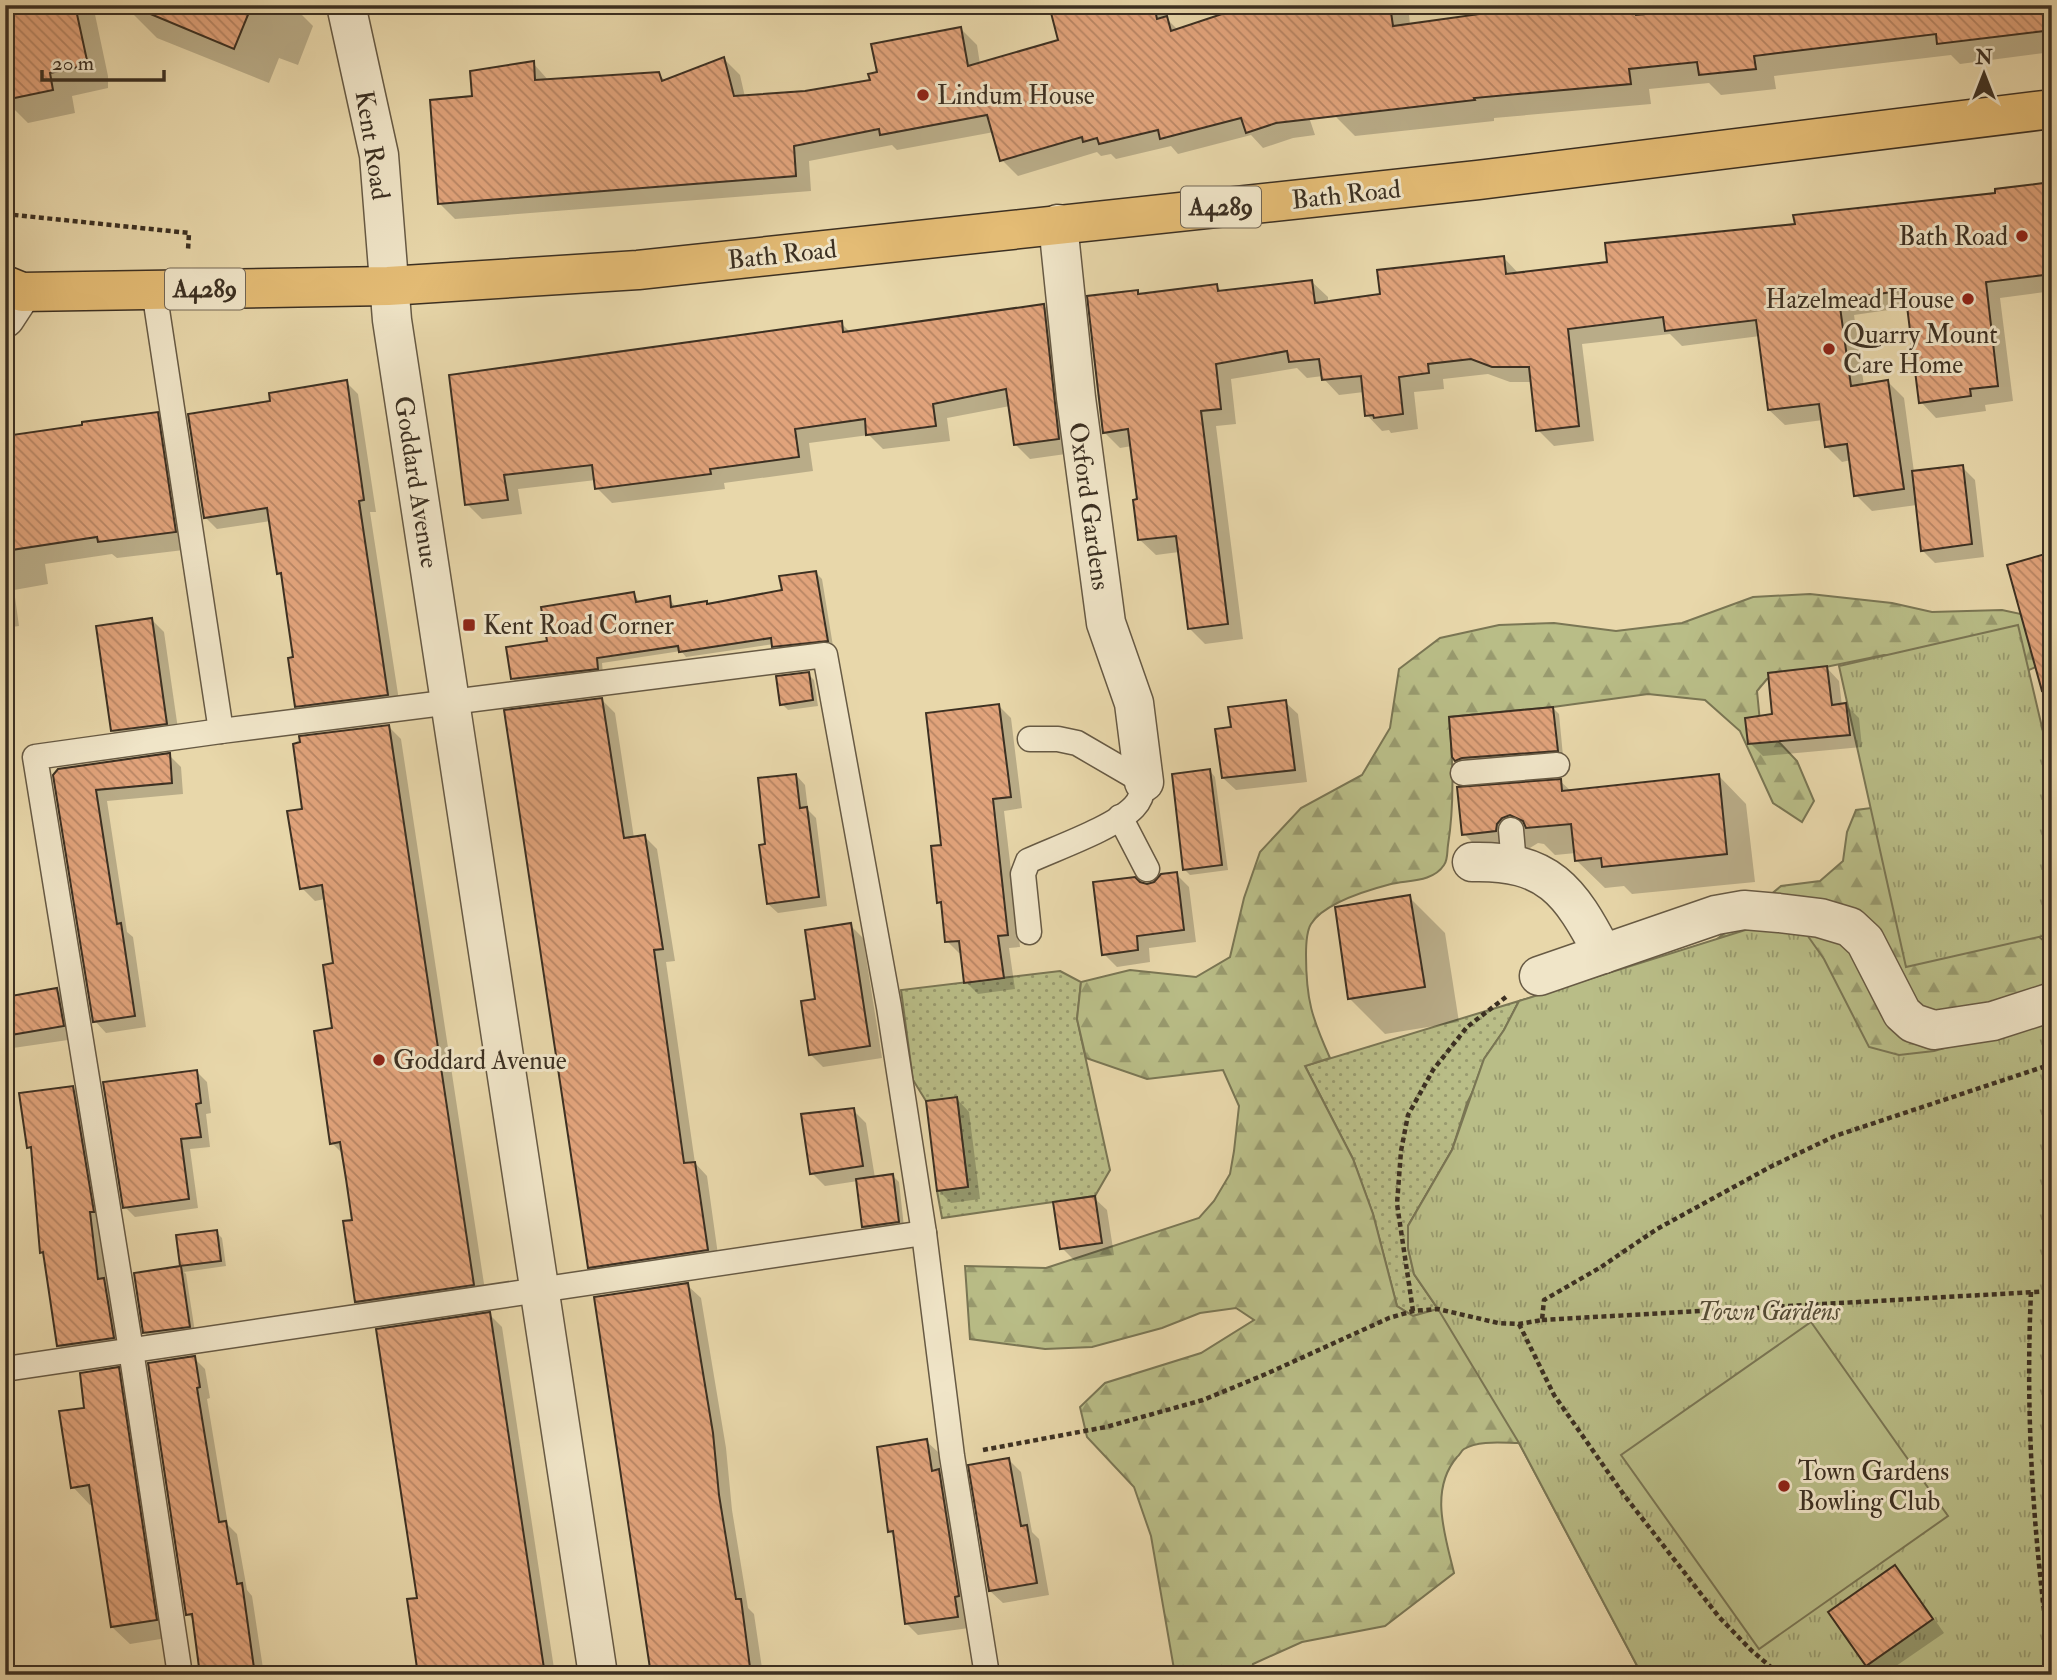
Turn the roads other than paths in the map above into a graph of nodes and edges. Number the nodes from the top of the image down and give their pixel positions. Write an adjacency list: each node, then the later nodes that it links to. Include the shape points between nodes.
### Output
1 (346, 5): 4 (street, Kent Road, via 379,155)
2 (2052, 109): 3 (main road, Bath Road / A4289, via 1478,180)
3 (1058, 224): 4 (main road, Bath Road / A4289, via 638,270); 12 (street, Oxford Gardens, via 1106,623 1134,702)
4 (388, 286): 5 (main road, A4289); 7 (street, Goddard Avenue)
5 (169, 290): 6 (main road, A4289); 8 (lane)
6 (11, 298)
7 (450, 701): 8 (lane); 20 (lane, via 825,655 886,993); 21 (street, Goddard Avenue)
8 (221, 731): 22 (lane, via 35,757)
9 (1030, 739): 12 (lane, via 1077,743)
10 (1557, 765): 11 (lane, via 1506,779)
11 (1463, 773)
12 (1144, 782): 13 (lane, via 1135,807)
13 (1120, 817): 15 (lane); 16 (lane, via 1028,861 1023,874)
14 (1472, 862): 17 (street, via 1497,861 1513,847 1565,893)
15 (1147, 869)
16 (1029, 932)
17 (1603, 954): 18 (street); 19 (street, via 1716,915 1779,913 1850,927 1865,941 1902,1013 1913,1023 1934,1030 1993,1021)
18 (1539, 976)
19 (2052, 1002)
20 (923, 1233): 21 (lane); 26 (lane)
21 (539, 1291): 22 (lane); 25 (street, Goddard Avenue)
22 (131, 1350): 23 (lane); 24 (lane)
23 (5, 1369)
24 (180, 1675)
25 (598, 1675)
26 (987, 1675)

